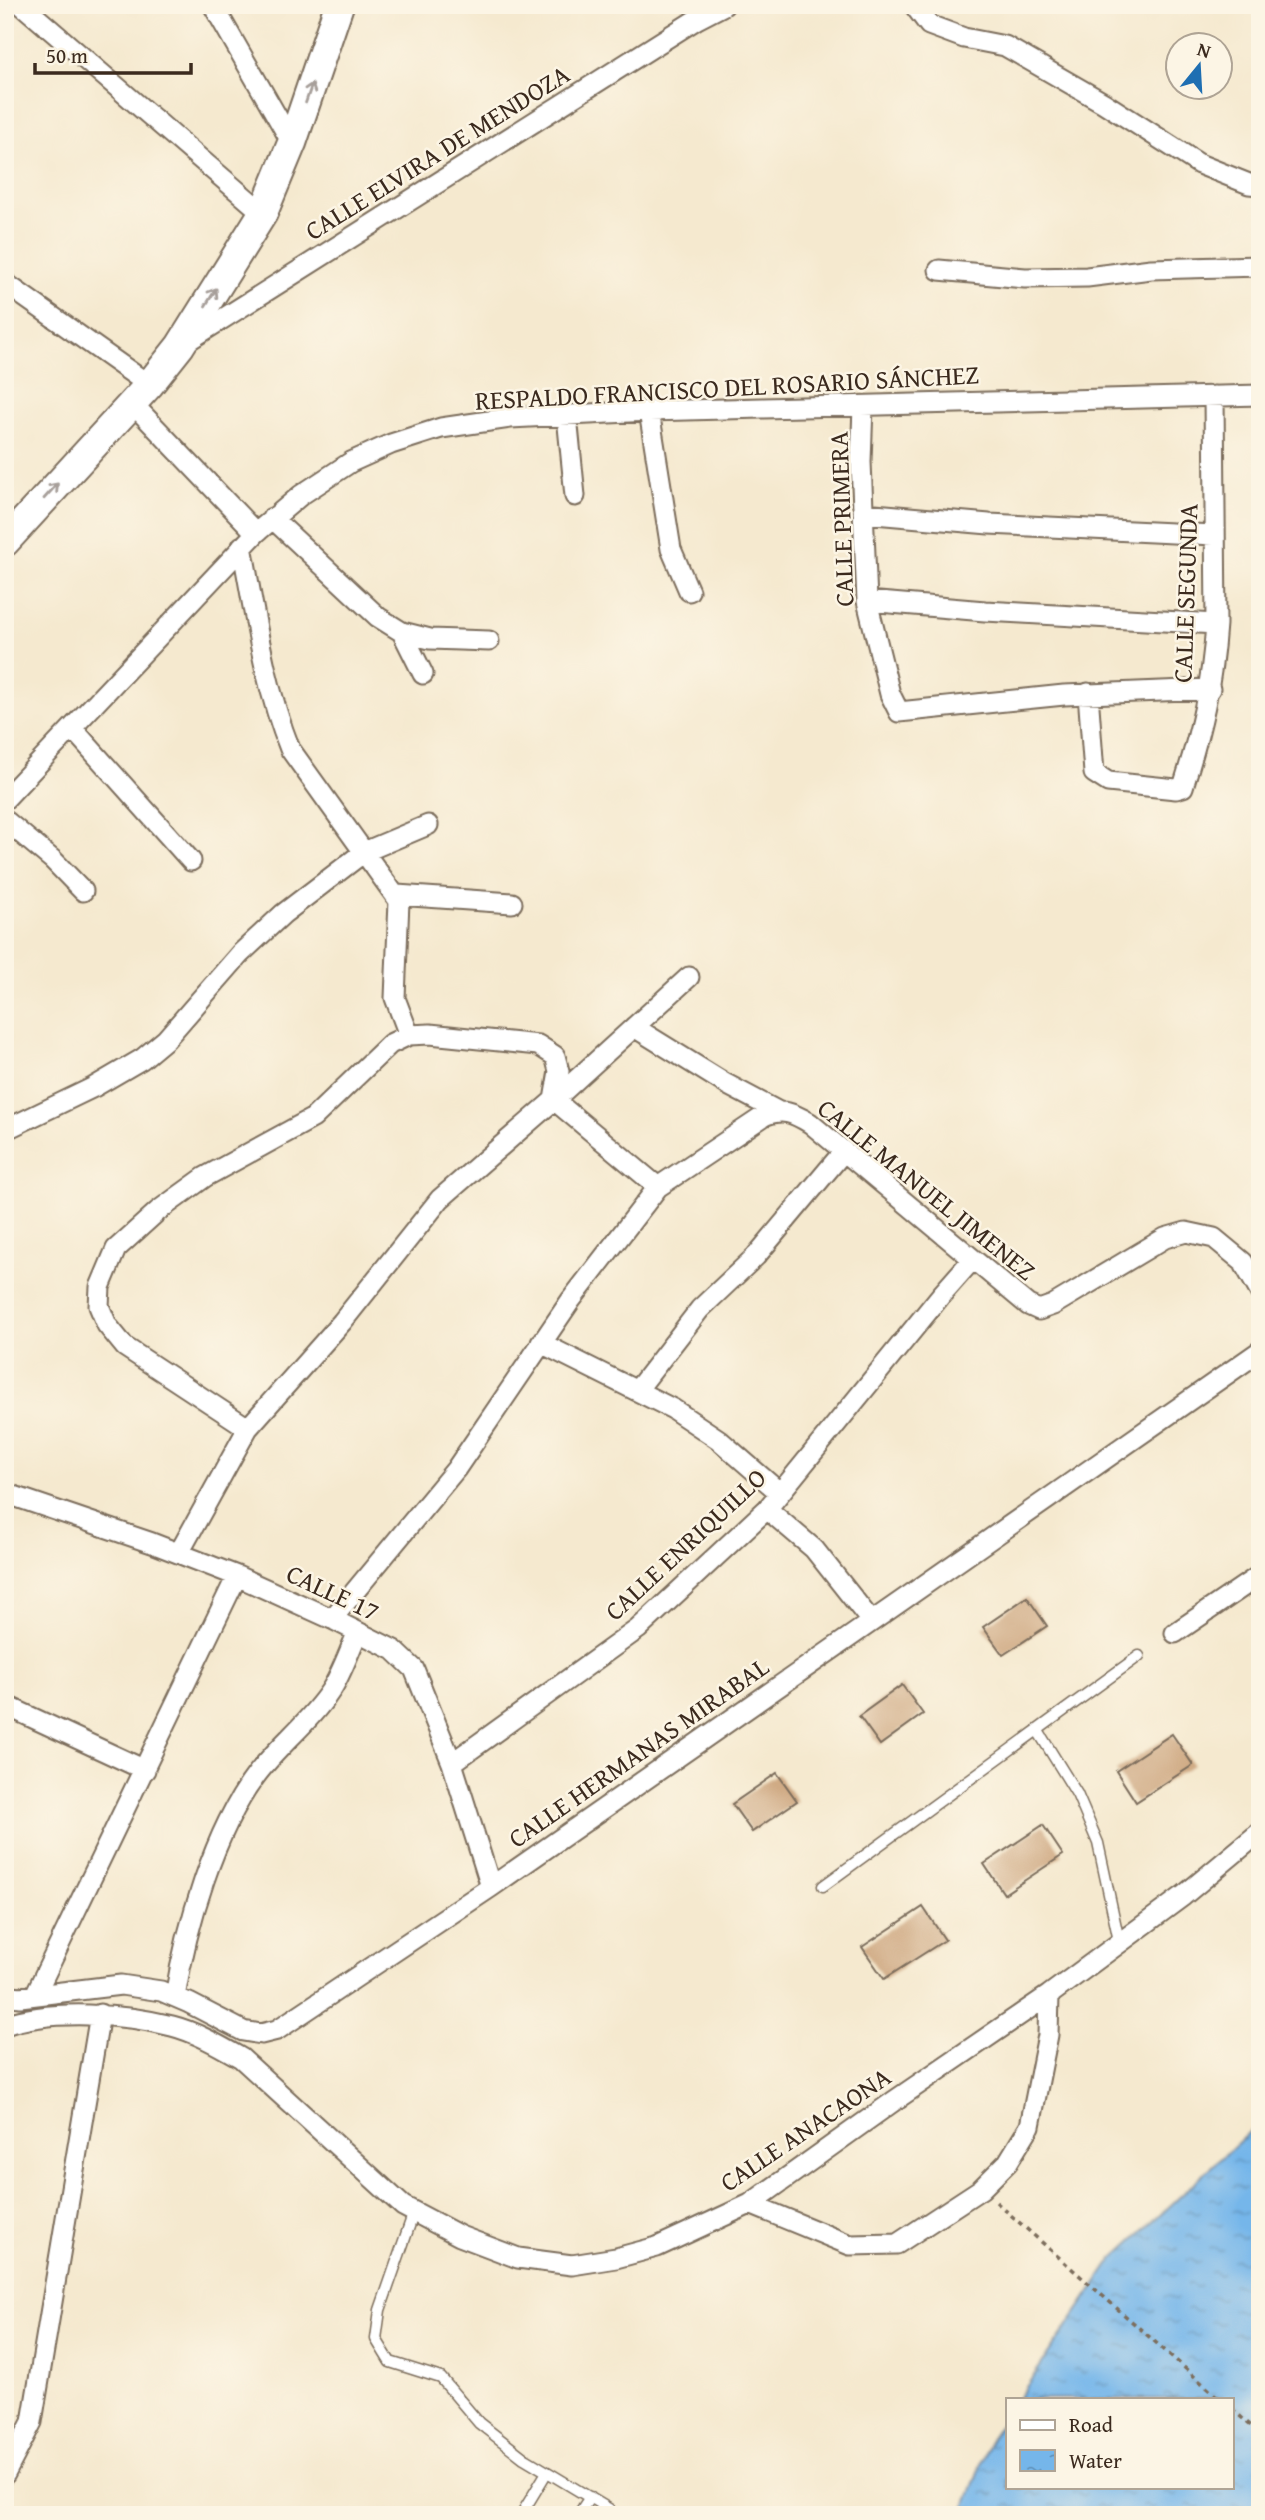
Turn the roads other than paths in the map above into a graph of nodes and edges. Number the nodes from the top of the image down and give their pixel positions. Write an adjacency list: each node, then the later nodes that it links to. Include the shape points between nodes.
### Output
1 (22, 5): 8 (street)
2 (212, 5): 6 (street)
3 (339, 5): 6 (main road, one-way to 3)
4 (724, 5): 12 (street, CALLE ELVIRA DE MENDOZA)
5 (914, 5): 7 (street, via 929,25 1004,46 1199,164)
6 (292, 143): 8 (main road)
7 (1260, 185)
8 (263, 213): 12 (main road, one-way to 8)
9 (1260, 266): 10 (street, via 1025,278)
10 (939, 270)
11 (5, 283): 13 (street)
12 (180, 346): 13 (main road)
13 (140, 394): 23 (street); 24 (main road, one-way to 13)
14 (1260, 395): 15 (street, RESPALDO FRANCISCO DEL ROSARIO SÁNCHEZ)
15 (1214, 397): 16 (street, RESPALDO FRANCISCO DEL ROSARIO SÁNCHEZ); 22 (street, CALLE SEGUNDA)
16 (863, 406): 17 (street, RESPALDO FRANCISCO DEL ROSARIO SÁNCHEZ); 20 (street, CALLE PRIMERA)
17 (649, 411): 18 (street, RESPALDO FRANCISCO DEL ROSARIO SÁNCHEZ); 25 (street, via 671,549)
18 (567, 416): 19 (street); 21 (street, RESPALDO FRANCISCO DEL ROSARIO SÁNCHEZ, via 441,428 391,444 351,462)
19 (575, 496)
20 (863, 513): 22 (street); 26 (street, CALLE PRIMERA)
21 (272, 519): 23 (street, RESPALDO FRANCISCO DEL ROSARIO SÁNCHEZ); 28 (street, via 378,617)
22 (1214, 535): 27 (street, CALLE SEGUNDA)
23 (249, 540): 33 (street, RESPALDO FRANCISCO DEL ROSARIO SÁNCHEZ); 37 (street, via 264,666 280,723 304,771)
24 (5, 542)
25 (690, 591)
26 (867, 601): 27 (street); 32 (street, CALLE PRIMERA, via 890,694 903,713)
27 (1216, 624): 31 (street, CALLE SEGUNDA)
28 (402, 632): 29 (street, via 430,639); 30 (street)
29 (489, 640)
30 (423, 674)
31 (1210, 689): 32 (street); 32 (street, CALLE SEGUNDA, via 1183,787 1176,789 1108,782 1094,773)
32 (1088, 694)
33 (72, 728): 34 (street, RESPALDO FRANCISCO DEL ROSARIO SÁNCHEZ); 38 (street)
34 (5, 799)
35 (5, 820): 39 (street)
36 (428, 825): 37 (street)
37 (364, 852): 40 (street); 47 (street, via 274,922 142,1059)
38 (191, 861)
39 (83, 891)
40 (397, 895): 41 (street); 44 (street, via 396,1000)
41 (512, 903)
42 (689, 978): 43 (street)
43 (634, 1027): 45 (street); 46 (street)
44 (409, 1035): 45 (street, via 538,1045 555,1055 559,1071); 55 (street, via 390,1044 313,1118 205,1177 158,1210 116,1249 100,1287 99,1306 125,1347)
45 (554, 1100): 49 (street); 55 (street, via 440,1199 342,1322)
46 (777, 1111): 48 (street, CALLE MANUEL JIMENEZ, via 791,1112 810,1123); 49 (street, CALLE MANUEL JIMENEZ)
47 (5, 1130)
48 (844, 1152): 50 (street, CALLE MANUEL JIMENEZ); 54 (street, via 756,1256 699,1309)
49 (658, 1187): 52 (street, CALLE MANUEL JIMENEZ)
50 (972, 1260): 51 (street, CALLE MANUEL JIMENEZ, via 1039,1310 1165,1238 1186,1233 1214,1238 1243,1262); 57 (street, CALLE ENRIQUILLO)
51 (1260, 1292)
52 (541, 1343): 54 (street); 62 (street, CALLE MANUEL JIMENEZ, via 456,1469)
53 (1260, 1352): 63 (street, CALLE HERMANAS MIRABAL)
54 (638, 1390): 57 (street, via 718,1439)
55 (248, 1428): 59 (street)
56 (5, 1493): 59 (street, CALLE 17)
57 (780, 1493): 58 (street, CALLE ENRIQUILLO)
58 (767, 1509): 63 (street, via 814,1549); 69 (street, CALLE ENRIQUILLO, via 638,1629)
59 (179, 1553): 61 (street, CALLE 17)
60 (1260, 1574): 65 (street)
61 (237, 1576): 62 (street, CALLE 17); 70 (street)
62 (332, 1619): 64 (street, CALLE 17)
63 (871, 1621): 73 (street, CALLE HERMANAS MIRABAL)
64 (358, 1632): 69 (street, CALLE 17, via 394,1650 414,1669); 78 (street, via 331,1689 257,1774 226,1828 196,1905)
65 (1175, 1633)
66 (1139, 1656): 68 (lane)
67 (5, 1705): 70 (street)
68 (1038, 1731): 72 (lane); 74 (lane, via 1077,1794 1098,1843)
69 (452, 1763): 73 (street, CALLE 17)
70 (145, 1770): 76 (street)
71 (1260, 1832): 74 (street, CALLE ANACAONA, via 1183,1896)
72 (823, 1886)
73 (491, 1887): 78 (street, CALLE HERMANAS MIRABAL, via 277,2030 261,2034 243,2031)
74 (1119, 1941): 77 (street, CALLE ANACAONA)
75 (5, 1995): 76 (street, CALLE HERMANAS MIRABAL)
76 (35, 1995): 78 (street, CALLE HERMANAS MIRABAL, via 121,1985)
77 (1049, 1995): 81 (street, CALLE ANACAONA); 81 (street, via 1048,2035 1030,2126 1008,2162 981,2189 897,2245 850,2245)
78 (175, 1997)
79 (100, 2014): 80 (street, CALLE ANACAONA, via 21,2019); 82 (street, CALLE ANACAONA, via 173,2026 241,2058 378,2185); 84 (street, via 32,2422)
80 (5, 2025)
81 (750, 2204): 82 (street, CALLE ANACAONA, via 656,2247 572,2265 517,2258)
82 (414, 2212): 83 (lane, via 380,2310 376,2339 390,2362 441,2378 479,2423)
83 (547, 2472): 85 (lane); 86 (lane)
84 (5, 2474)
85 (590, 2497): 87 (lane); 88 (lane)
86 (521, 2515)
87 (578, 2515)
88 (613, 2515)

